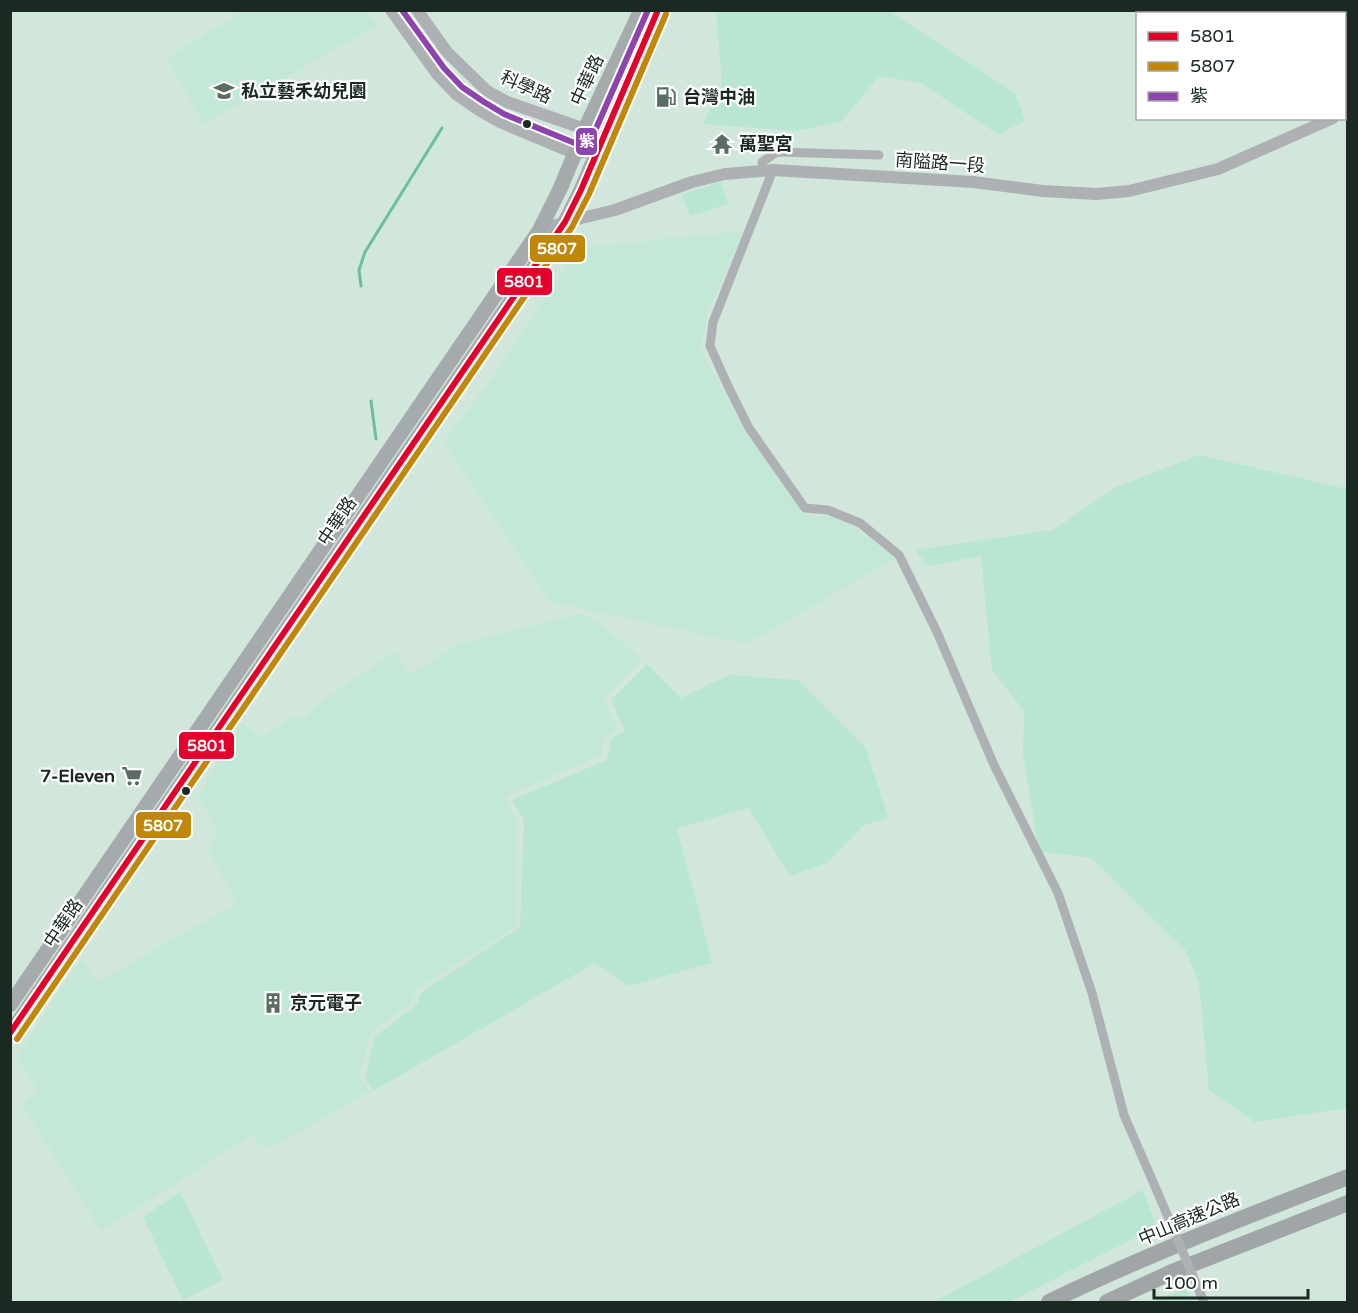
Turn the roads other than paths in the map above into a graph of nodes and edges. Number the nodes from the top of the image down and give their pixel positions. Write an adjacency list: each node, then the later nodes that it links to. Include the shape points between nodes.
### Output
1 (391, 10): 8 (street, via 456,94 501,122)
2 (417, 10): 6 (street, 科學路, via 447,52 487,91 507,102)
3 (641, 10): 6 (main road, 中華路)
4 (658, 10): 7 (main road, 中華路)
5 (1328, 120): 10 (street, 南隘路一段, via 1218,169 1129,191 1096,194 972,182)
6 (585, 129): 7 (street); 8 (main road, 中華路)
7 (597, 148): 8 (street); 11 (main road, 中華路)
8 (576, 154): 12 (main road, 中華路)
9 (879, 155): 10 (street, via 777,152 762,162)
10 (768, 171): 11 (street, 南隘路一段, via 725,174 692,182 615,210); 21 (street, bridge, via 713,322 710,346 749,428 805,508 828,510 860,523 899,555 994,765 1058,893 1092,993 1124,1115)
11 (565, 222): 12 (street, 南隘路一段); 14 (main road, 中華路)
12 (539, 231): 13 (main road, 中華路)
13 (440, 376): 14 (main road); 15 (main road, 中華路)
14 (453, 386): 16 (main road, 中華路)
15 (10, 1005)
16 (10, 1034)
17 (1347, 1177): 19 (highway, 中山高速公路, via 1225,1224)
18 (1347, 1203): 20 (highway)
19 (1049, 1302)
20 (1107, 1302)
21 (1204, 1302)

